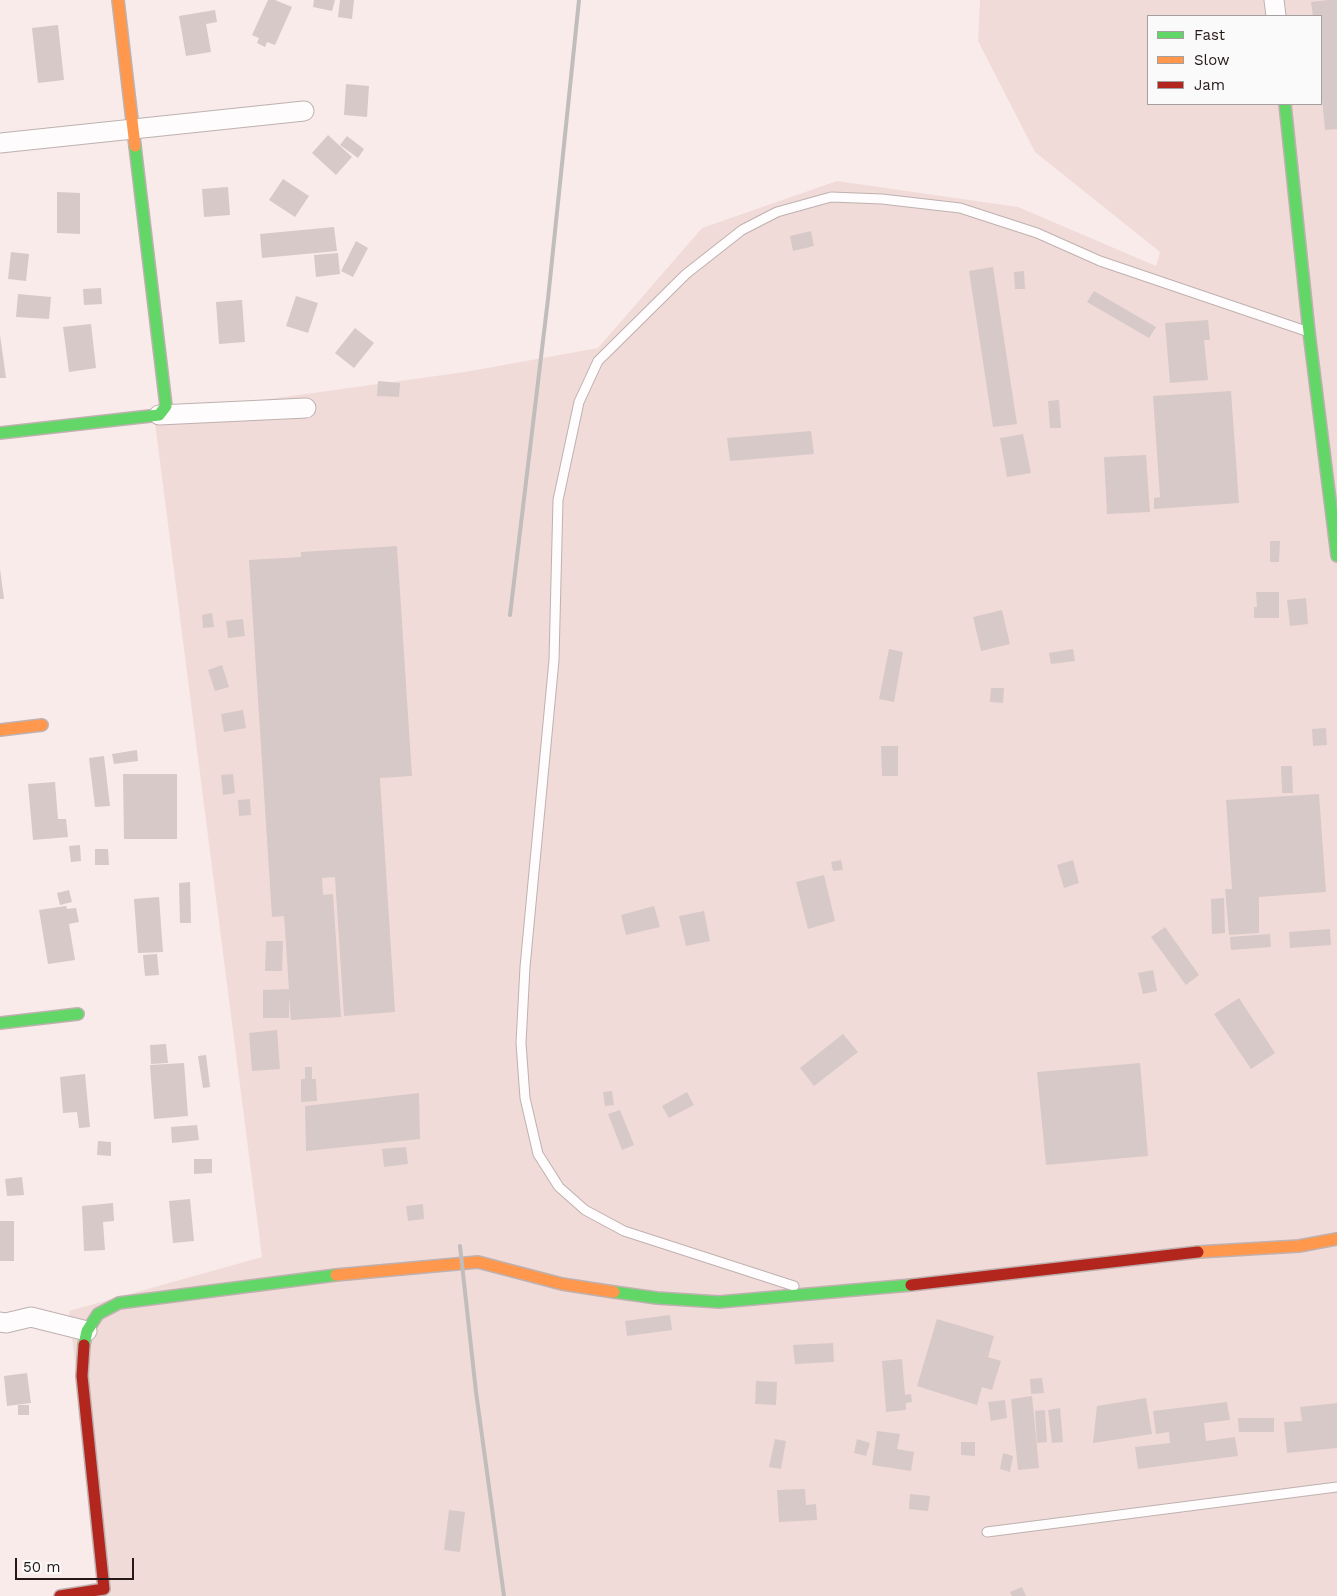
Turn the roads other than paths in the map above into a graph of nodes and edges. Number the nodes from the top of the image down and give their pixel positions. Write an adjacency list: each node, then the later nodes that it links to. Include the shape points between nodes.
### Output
1 (118, 0): 6 (street)
2 (1274, 0): 3 (street)
3 (1276, 15)
4 (1285, 105): 8 (street)
5 (304, 111): 6 (street)
6 (132, 129): 7 (street); 10 (street, via 166,406)
7 (0, 144)
8 (1309, 332): 12 (street); 19 (lane, via 1100,261 1036,233 960,208 832,197 777,212 742,230 686,274 598,361 579,402 558,500 554,660 528,925 521,1043 525,1098 538,1154 559,1187 585,1210 624,1232)
9 (306, 408): 10 (street)
10 (160, 416): 11 (street)
11 (0, 433)
12 (1334, 498): 13 (street)
13 (1337, 556)
14 (42, 725): 15 (street)
15 (0, 730)
16 (78, 1014): 17 (street)
17 (0, 1023)
18 (1337, 1239): 19 (street, via 1299,1246 1223,1249)
19 (820, 1294): 21 (street, via 719,1302 657,1298 562,1284 478,1262 386,1269 152,1297 119,1303 98,1314)
20 (0, 1322): 21 (street, via 31,1317)
21 (87, 1331): 24 (street, via 82,1376)
22 (1337, 1487): 23 (lane)
23 (987, 1532)
24 (104, 1593): 25 (street)
25 (60, 1596)

